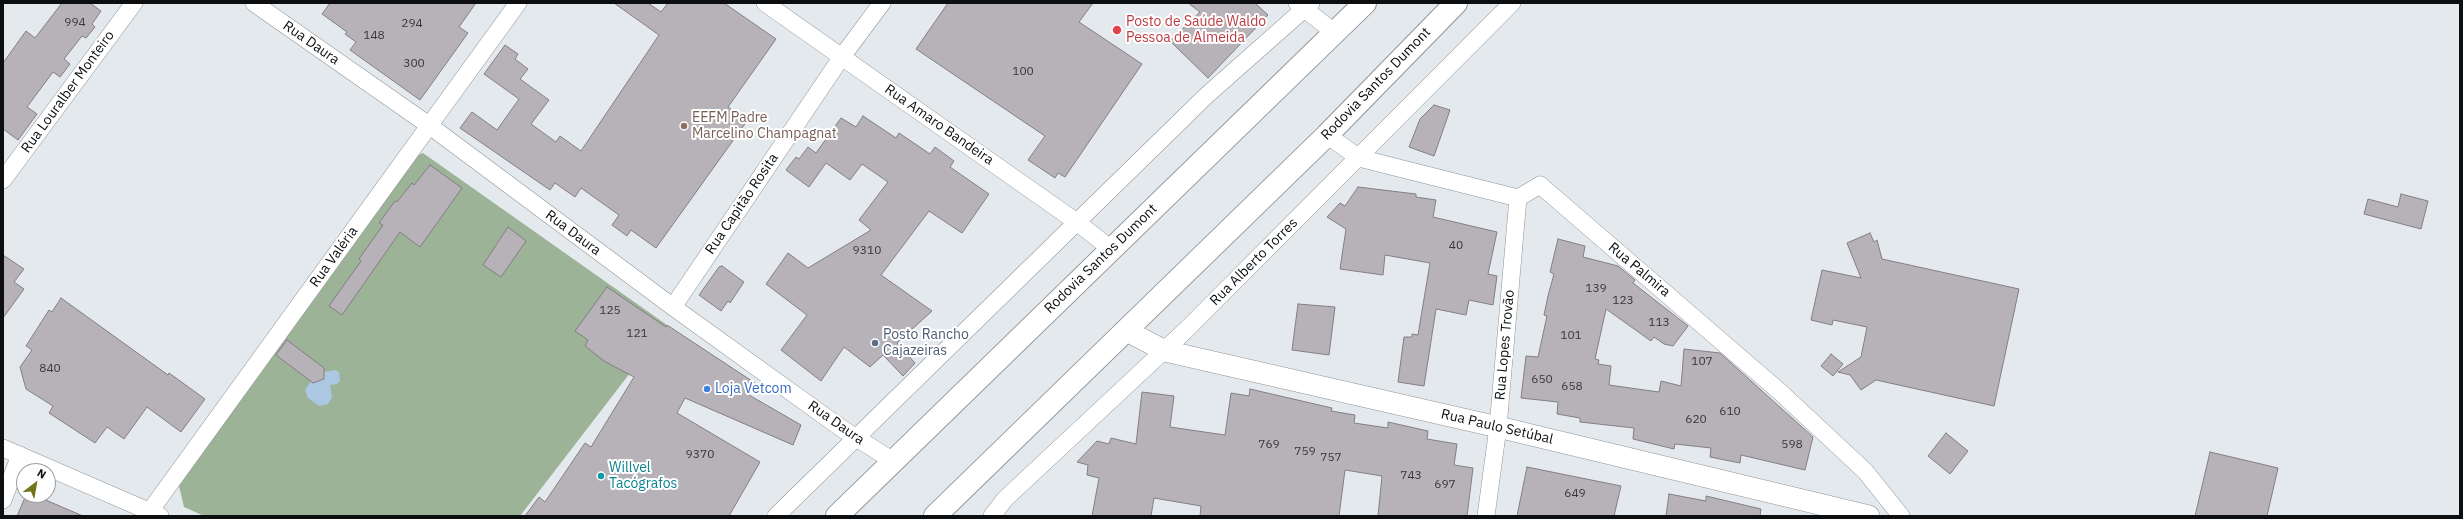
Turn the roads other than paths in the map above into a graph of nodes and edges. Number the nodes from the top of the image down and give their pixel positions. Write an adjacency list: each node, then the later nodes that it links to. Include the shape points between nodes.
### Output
1 (134, 3): 15 (street, Rua Louralber Monteiro)
2 (254, 3): 12 (street, Rua Daura)
3 (518, 3): 12 (street, Rua Valéria)
4 (765, 3): 11 (street, Rua Amaro Bandeira)
5 (882, 3): 11 (street, Rua Capitão Rosita)
6 (1365, 3): 10 (highway, Rodovia Santos Dumont)
7 (1456, 3): 13 (highway, Rodovia Santos Dumont)
8 (1512, 3): 14 (street, Rua Alberto Torres)
9 (1304, 5): 10 (street); 17 (street, via 1207,95)
10 (1335, 33): 18 (highway, Rodovia Santos Dumont)
11 (841, 58): 17 (street, Rua Amaro Bandeira); 19 (street, Rua Capitão Rosita)
12 (430, 126): 19 (street, Rua Daura); 28 (street, Rua Valéria)
13 (1327, 135): 14 (street); 20 (highway, Rodovia Santos Dumont)
14 (1359, 158): 16 (street); 21 (street, Rua Alberto Torres)
15 (3, 180)
16 (1518, 198): 22 (street, Rua Lopes Trovão); 35 (street, Rua Palmira, via 1540,185 1784,397 1865,471)
17 (1078, 223): 18 (street, Rua Amaro Bandeira); 23 (street)
18 (1112, 249): 26 (highway, Rodovia Santos Dumont)
19 (673, 307): 23 (street, Rua Daura)
20 (1127, 331): 21 (street, Rua Paulo Setúbal); 31 (highway, Rodovia Santos Dumont)
21 (1165, 351): 22 (street, Rua Paulo Setúbal); 32 (street, Rua Alberto Torres, via 1005,499)
22 (1498, 427): 33 (street, Rua Lopes Trovão); 34 (street, Rua Paulo Setúbal)
23 (856, 437): 26 (street, Rua Daura); 29 (street)
24 (3, 448): 25 (street)
25 (20, 455): 27 (street); 28 (street)
26 (893, 461): 30 (highway, Rodovia Santos Dumont)
27 (3, 500)
28 (155, 514)
29 (776, 516)
30 (837, 516)
31 (935, 516)
32 (992, 516)
33 (1486, 516)
34 (1869, 516)
35 (1900, 516)

